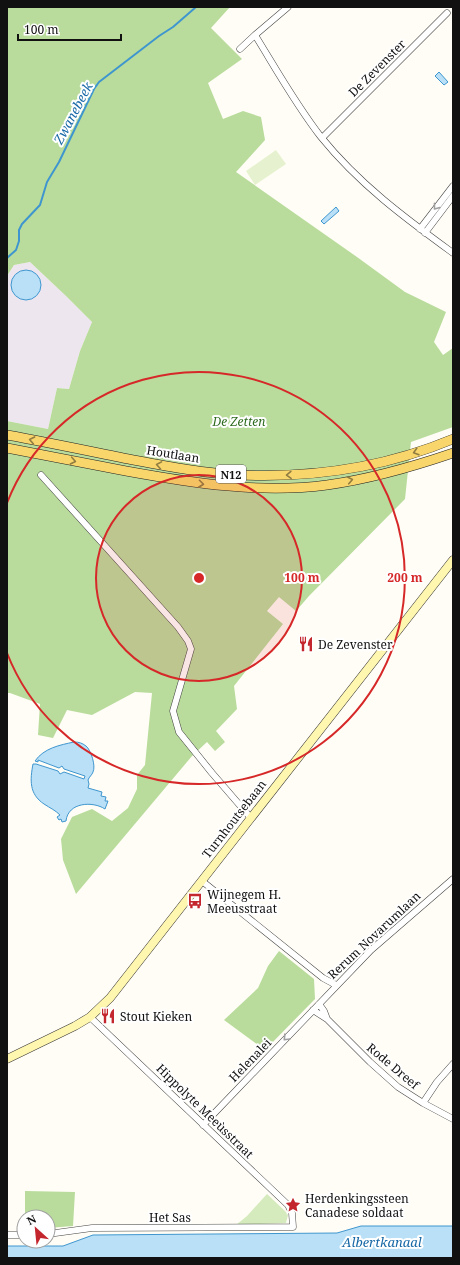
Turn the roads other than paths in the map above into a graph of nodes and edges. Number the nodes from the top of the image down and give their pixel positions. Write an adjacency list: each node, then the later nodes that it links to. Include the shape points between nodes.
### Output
1 (288, 7): 3 (street)
2 (448, 11): 5 (street, De Zevenster)
3 (255, 35): 4 (street); 5 (street)
4 (240, 49)
5 (322, 138): 8 (street, via 367,186)
6 (453, 186): 8 (street, one-way to 8)
7 (453, 196): 9 (street)
8 (420, 228): 9 (street)
9 (425, 233): 10 (street)
10 (453, 253)
11 (7, 435): 12 (main road, Houtlaan / N12, one-way to 11, via 418,452 359,467 325,473 262,475 164,466)
12 (453, 439)
13 (7, 448): 14 (main road, Houtlaan / N12, one-way to 14, via 186,482 261,488 327,485 413,466)
14 (453, 453)
15 (41, 475): 17 (street, via 173,621 188,641 191,649 173,711 179,732)
16 (453, 560): 17 (main road, Turnhoutsebaan)
17 (250, 818): 19 (main road, Turnhoutsebaan)
18 (453, 878): 20 (street, Rerum Novarumlaan, via 371,950)
19 (202, 881): 20 (street, via 323,978 331,981); 23 (main road, Turnhoutsebaan, via 110,998)
20 (334, 987): 21 (street, Rerum Novarumlaan)
21 (319, 1004): 22 (street, Rerum Novarumlaan); 24 (street, Rode Dreef)
22 (313, 1010): 24 (street, Rode Dreef); 29 (street, Helenalei, one-way to 29)
23 (90, 1017): 25 (main road, Turnhoutsebaan); 29 (street, Hippolyte Meeùsstraat)
24 (327, 1019): 27 (street, Rode Dreef, via 384,1075)
25 (7, 1059)
26 (453, 1064): 27 (street)
27 (422, 1103): 28 (street, Rode Dreef)
28 (453, 1119)
29 (203, 1125): 30 (street, Hippolyte Meeùsstraat, via 288,1205)
30 (294, 1227): 31 (street, Het Sas, via 92,1228)
31 (56, 1233)

